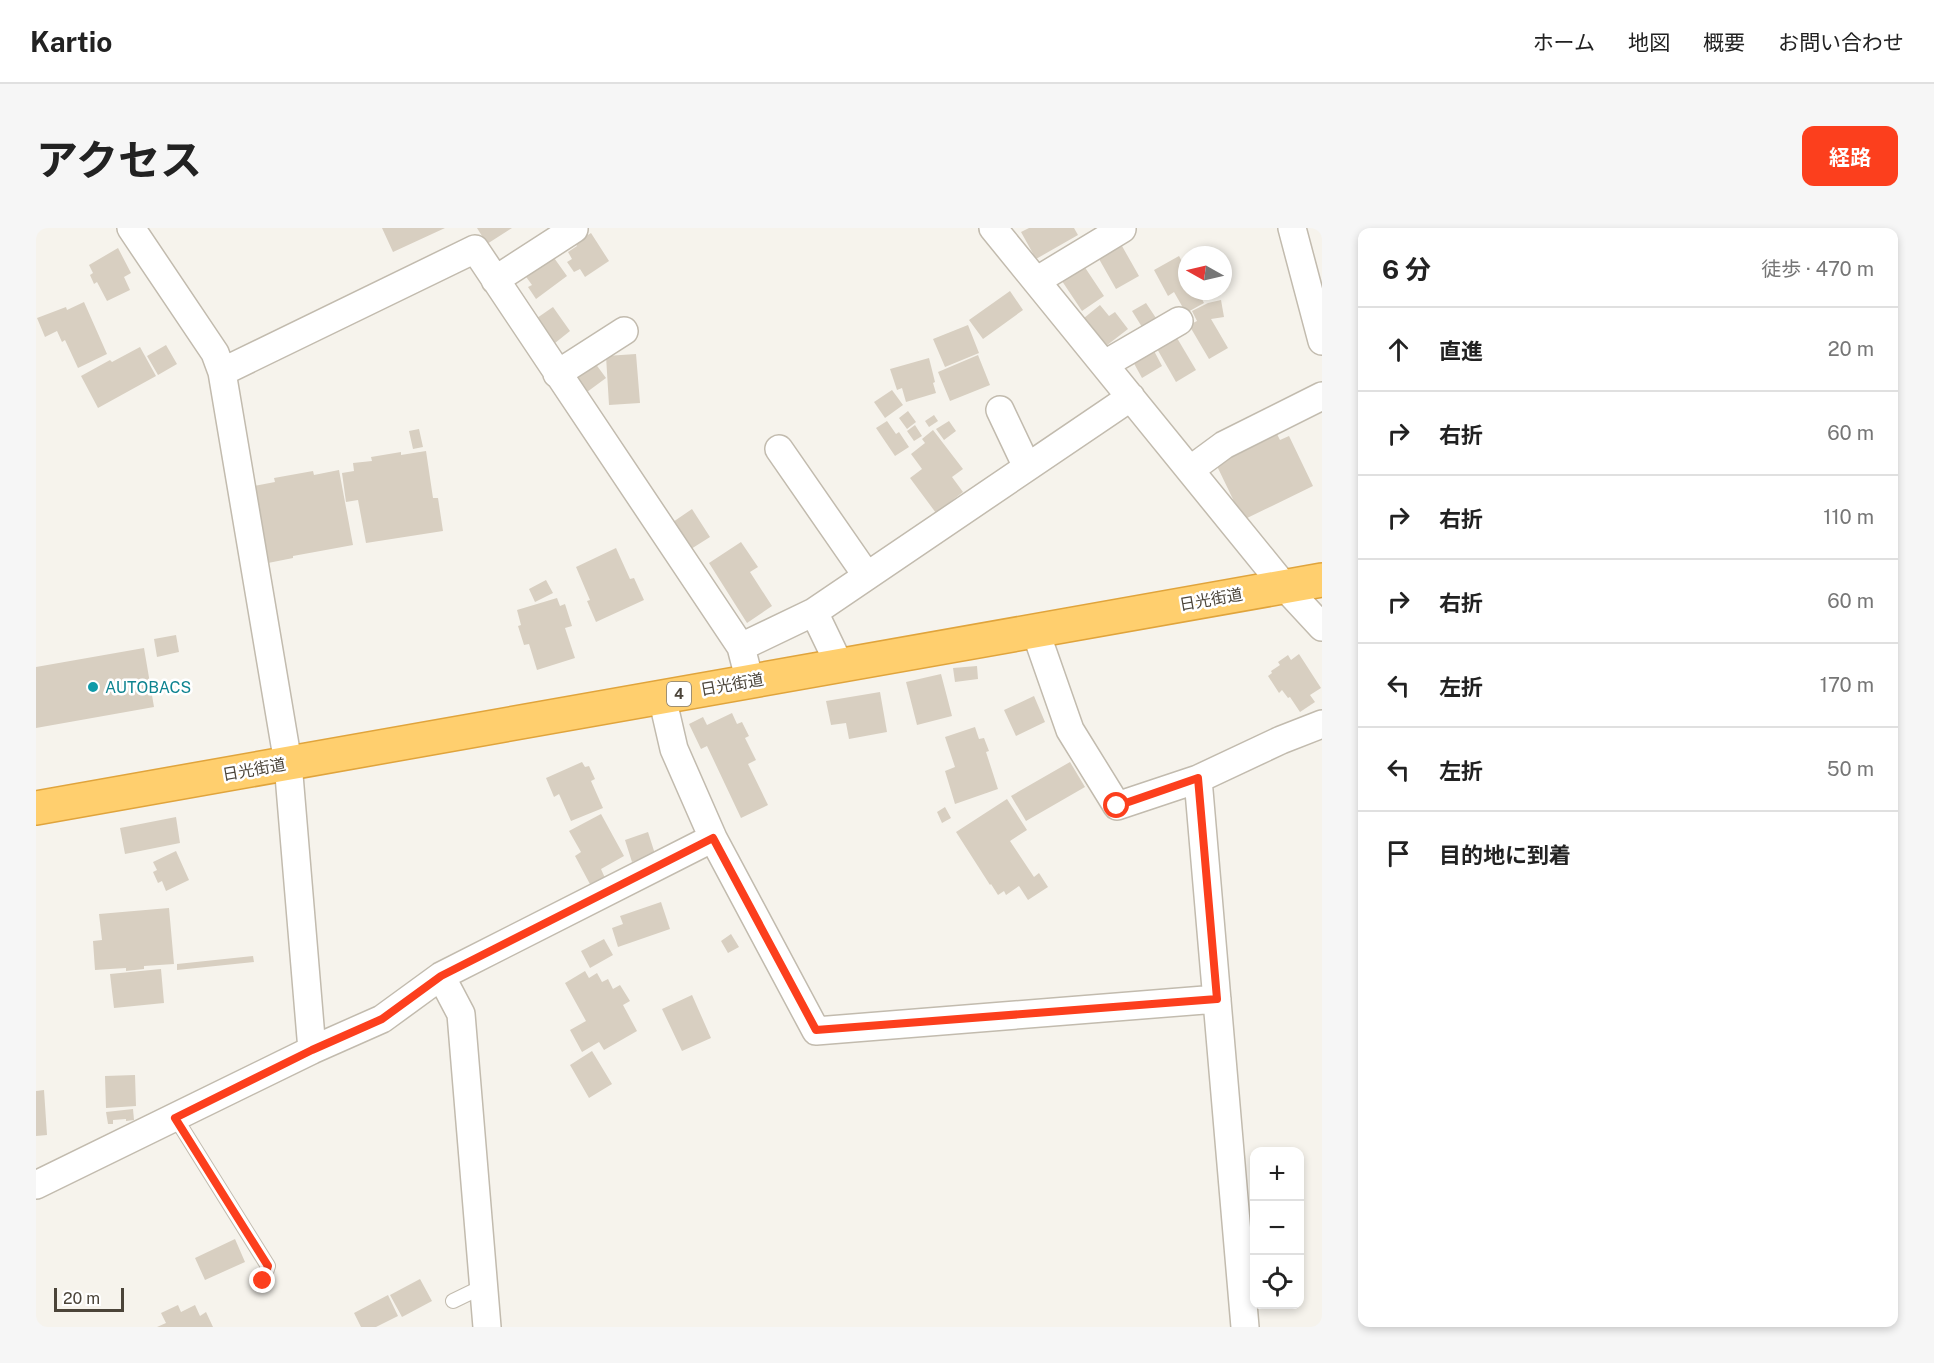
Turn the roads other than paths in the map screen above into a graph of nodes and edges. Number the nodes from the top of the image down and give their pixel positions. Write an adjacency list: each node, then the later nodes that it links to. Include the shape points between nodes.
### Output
1 (131, 228): 13 (street, via 215,353)
2 (993, 228): 8 (street)
3 (1292, 228): 11 (street)
4 (574, 229): 7 (street)
5 (1122, 229): 8 (street)
6 (471, 239): 7 (street); 13 (street)
7 (495, 280): 14 (street)
8 (1036, 281): 12 (street)
9 (1179, 321): 12 (street)
10 (624, 332): 14 (street)
11 (1322, 341)
12 (1105, 364): 16 (street)
13 (222, 372): 32 (street)
14 (557, 374): 27 (street)
15 (1322, 396): 20 (street, via 1224,445)
16 (1131, 397): 19 (street); 20 (street)
17 (1000, 410): 19 (street)
18 (779, 449): 21 (street)
19 (1027, 467): 21 (street)
20 (1190, 470): 23 (street)
21 (867, 576): 24 (street)
22 (1322, 580): 23 (highway, 日光街道 / 4)
23 (1284, 586): 25 (street); 26 (highway, 日光街道 / 4)
24 (814, 612): 27 (street); 28 (street)
25 (1322, 627)
26 (1035, 630): 28 (highway, 日光街道 / 4); 33 (street, via 1070,730 1117,806)
27 (741, 647): 29 (street)
28 (839, 664): 29 (highway, 日光街道 / 4)
29 (750, 682): 30 (highway, 日光街道 / 4)
30 (662, 698): 32 (highway, 日光街道 / 4); 35 (street, via 674,749)
31 (1322, 724): 33 (street)
32 (288, 763): 34 (highway, 日光街道 / 4); 38 (street)
33 (1198, 778): 37 (street)
34 (36, 808)
35 (713, 838): 36 (street); 37 (street, via 816,1030)
36 (441, 976): 38 (street, via 382,1019); 42 (street, via 461,1014)
37 (1217, 999): 45 (street)
38 (312, 1050): 39 (street)
39 (175, 1118): 40 (street); 41 (lane, via 268,1266)
40 (36, 1185)
41 (263, 1281)
42 (484, 1286): 43 (lane); 44 (street)
43 (453, 1301)
44 (487, 1327)
45 (1245, 1327)

